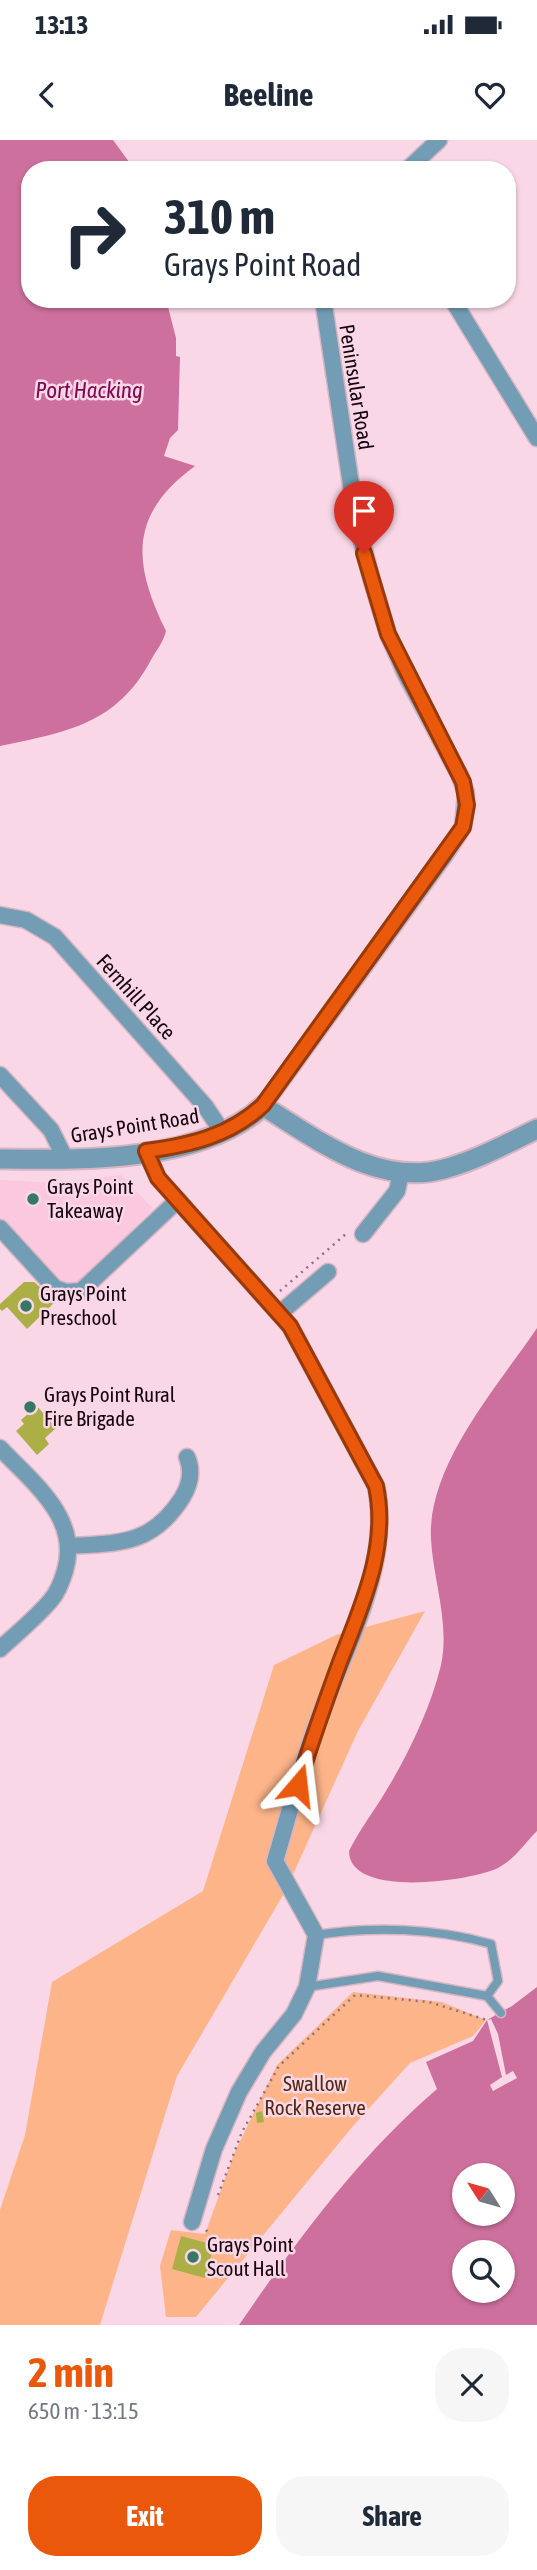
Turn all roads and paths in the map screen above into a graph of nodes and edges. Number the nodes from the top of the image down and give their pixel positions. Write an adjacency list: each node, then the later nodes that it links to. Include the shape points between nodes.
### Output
1 (439, 140): 2 (street)
2 (417, 161)
3 (324, 308): 8 (street, Peninsular Road, via 354,504 372,581 388,634 459,774 467,805 456,840)
4 (458, 308): 5 (street)
5 (537, 438)
6 (0, 915): 10 (street, Fernhill Place, via 26,920 55,937 205,1106)
7 (0, 1075): 13 (street, via 51,1130)
8 (263, 1105): 10 (street, Grays Point Road); 14 (street, via 367,1167)
9 (537, 1129): 14 (street, via 444,1169)
10 (223, 1133): 11 (street, Grays Point Road)
11 (146, 1151): 13 (street, Grays Point Road); 15 (street, via 153,1169)
12 (0, 1159): 13 (street, Grays Point Road)
13 (66, 1160)
14 (401, 1173): 17 (street, via 397,1191)
15 (178, 1200): 16 (street, via 80,1291 55,1287); 19 (street)
16 (0, 1228)
17 (363, 1234)
18 (328, 1272): 19 (street)
19 (280, 1313): 24 (street, via 303,1346 370,1474 381,1512 369,1588 313,1734 275,1861)
20 (0, 1448): 22 (street, via 53,1505 64,1523)
21 (187, 1457): 22 (street, via 191,1466 188,1488 168,1520 147,1535 116,1543)
22 (69, 1546): 23 (street, via 61,1582 52,1598)
23 (0, 1649)
24 (316, 1935): 25 (street); 26 (lane, via 360,1928 468,1937 491,1944 498,1981)
25 (307, 1987): 26 (lane, via 378,1976); 31 (street, via 294,2014 239,2092 214,2149)
26 (487, 1996): 27 (lane)
27 (501, 2013)
28 (487, 2020): 29 (path, via 429,2002 355,1995 279,2066 242,2132)
29 (215, 2202)
30 (208, 2220): 32 (path, via 205,2229 212,2238)
31 (192, 2222)
32 (210, 2244)

